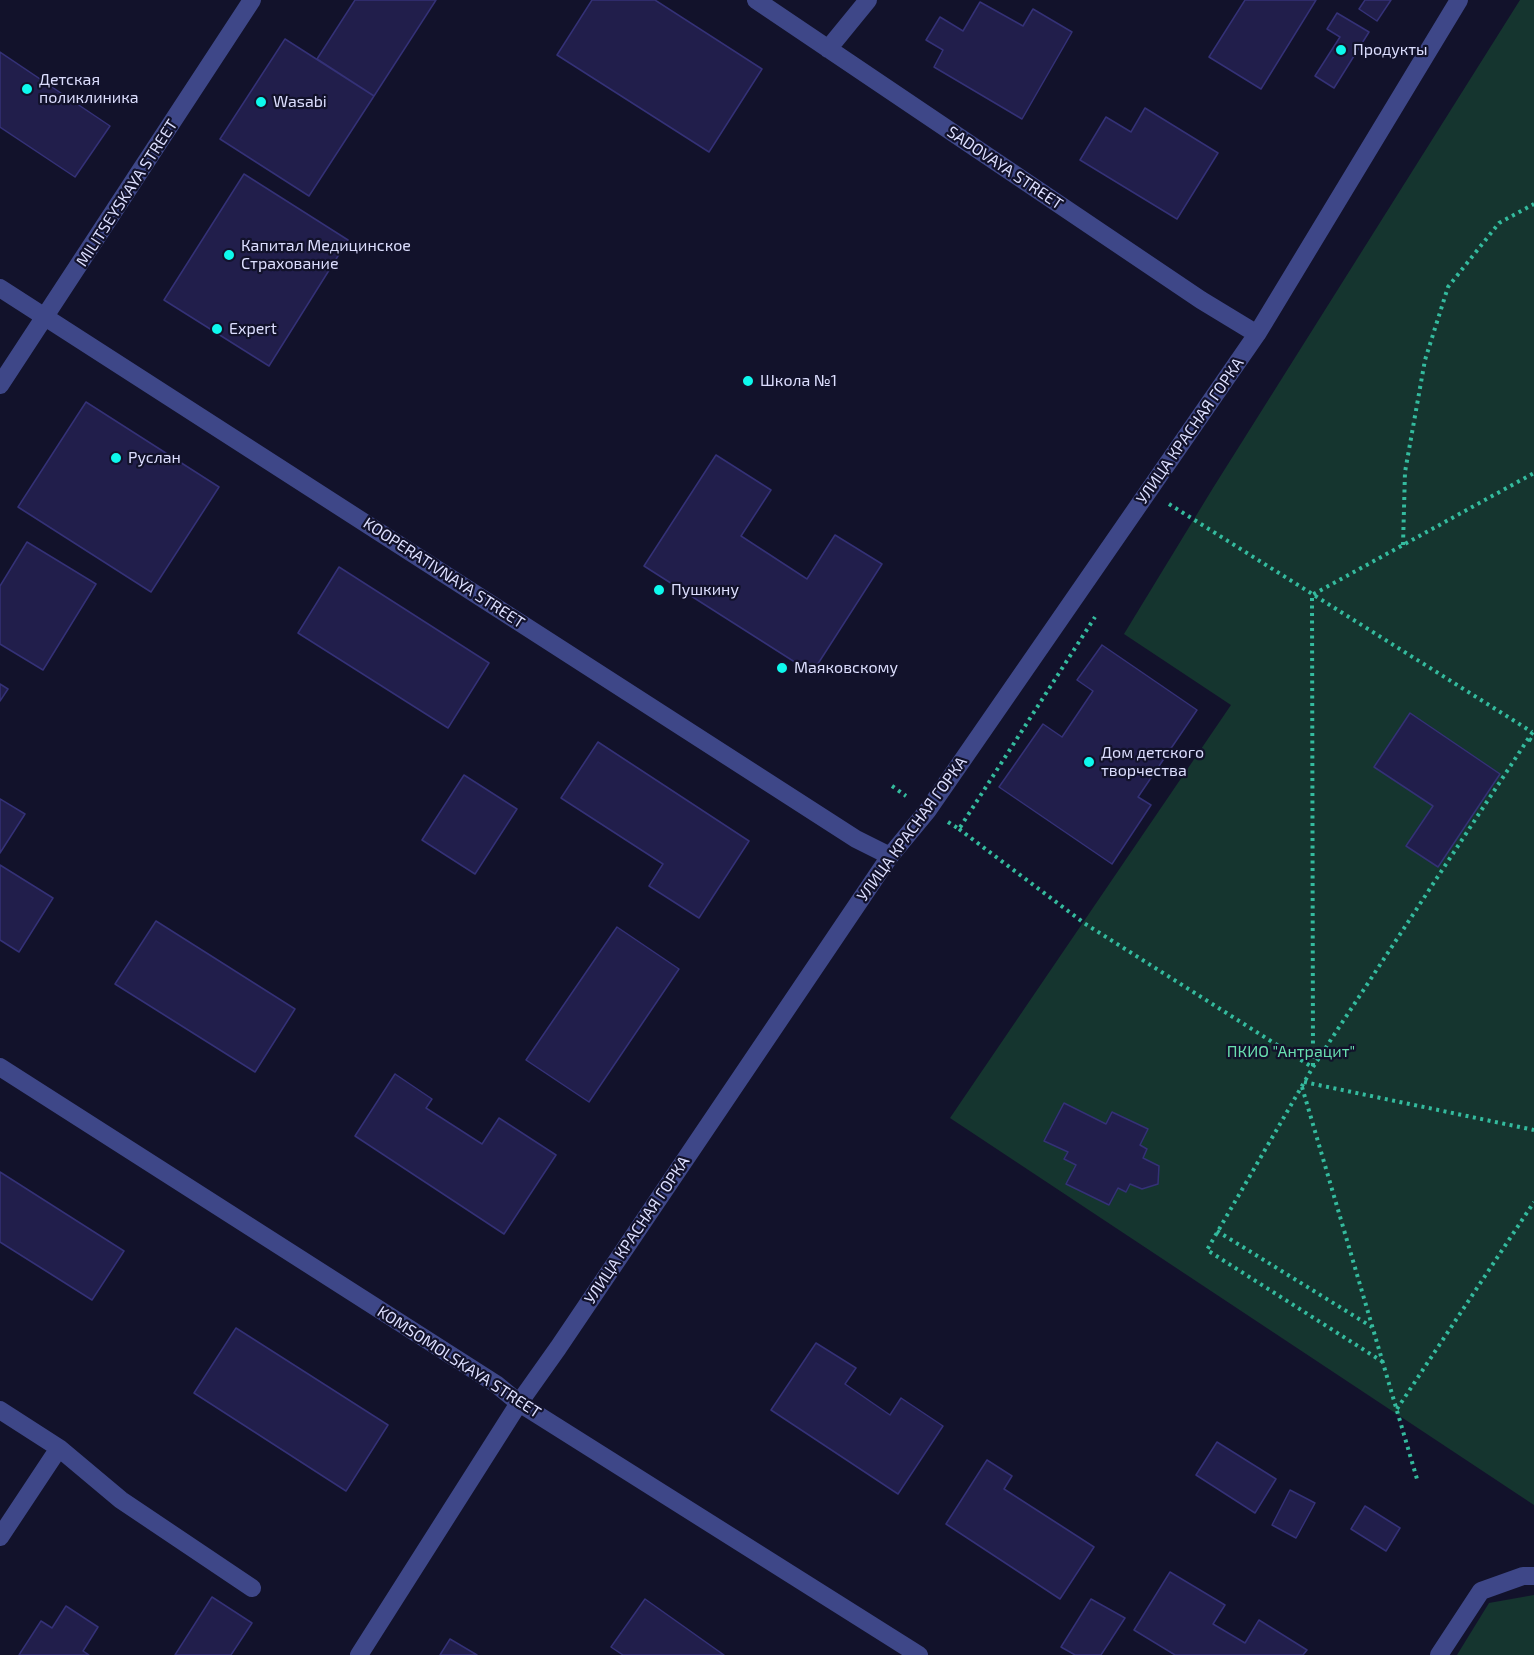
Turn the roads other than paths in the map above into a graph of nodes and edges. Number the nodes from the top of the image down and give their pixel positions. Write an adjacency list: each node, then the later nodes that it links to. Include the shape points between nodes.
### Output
1 (252, 0): 7 (street, MILITSEYSKAYA STREET)
2 (756, 0): 5 (street, SADOVAYA STREET)
3 (868, 0): 5 (street)
4 (1459, 0): 8 (street, УЛИЦА КРАСНАЯ ГОРКА)
5 (828, 49): 8 (street, SADOVAYA STREET)
6 (0, 288): 7 (street, KOOPERATIVNAYA STREET)
7 (46, 317): 9 (street, MILITSEYSKAYA STREET); 10 (street, KOOPERATIVNAYA STREET, via 856,839)
8 (1257, 334): 10 (street, УЛИЦА КРАСНАЯ ГОРКА, via 928,810)
9 (0, 384)
10 (890, 856): 12 (street, УЛИЦА КРАСНАЯ ГОРКА)
11 (0, 1067): 12 (street, KOMSOMOLSKAYA STREET, via 496,1384)
12 (519, 1403): 18 (street, УЛИЦА КРАСНАЯ ГОРКА); 19 (street, KOMSOMOLSKAYA STREET)
13 (0, 1410): 14 (street)
14 (60, 1448): 15 (street); 17 (street, via 121,1500)
15 (0, 1538)
16 (1534, 1576): 20 (street, via 1481,1591)
17 (252, 1588)
18 (358, 1655)
19 (919, 1655)
20 (1438, 1655)

